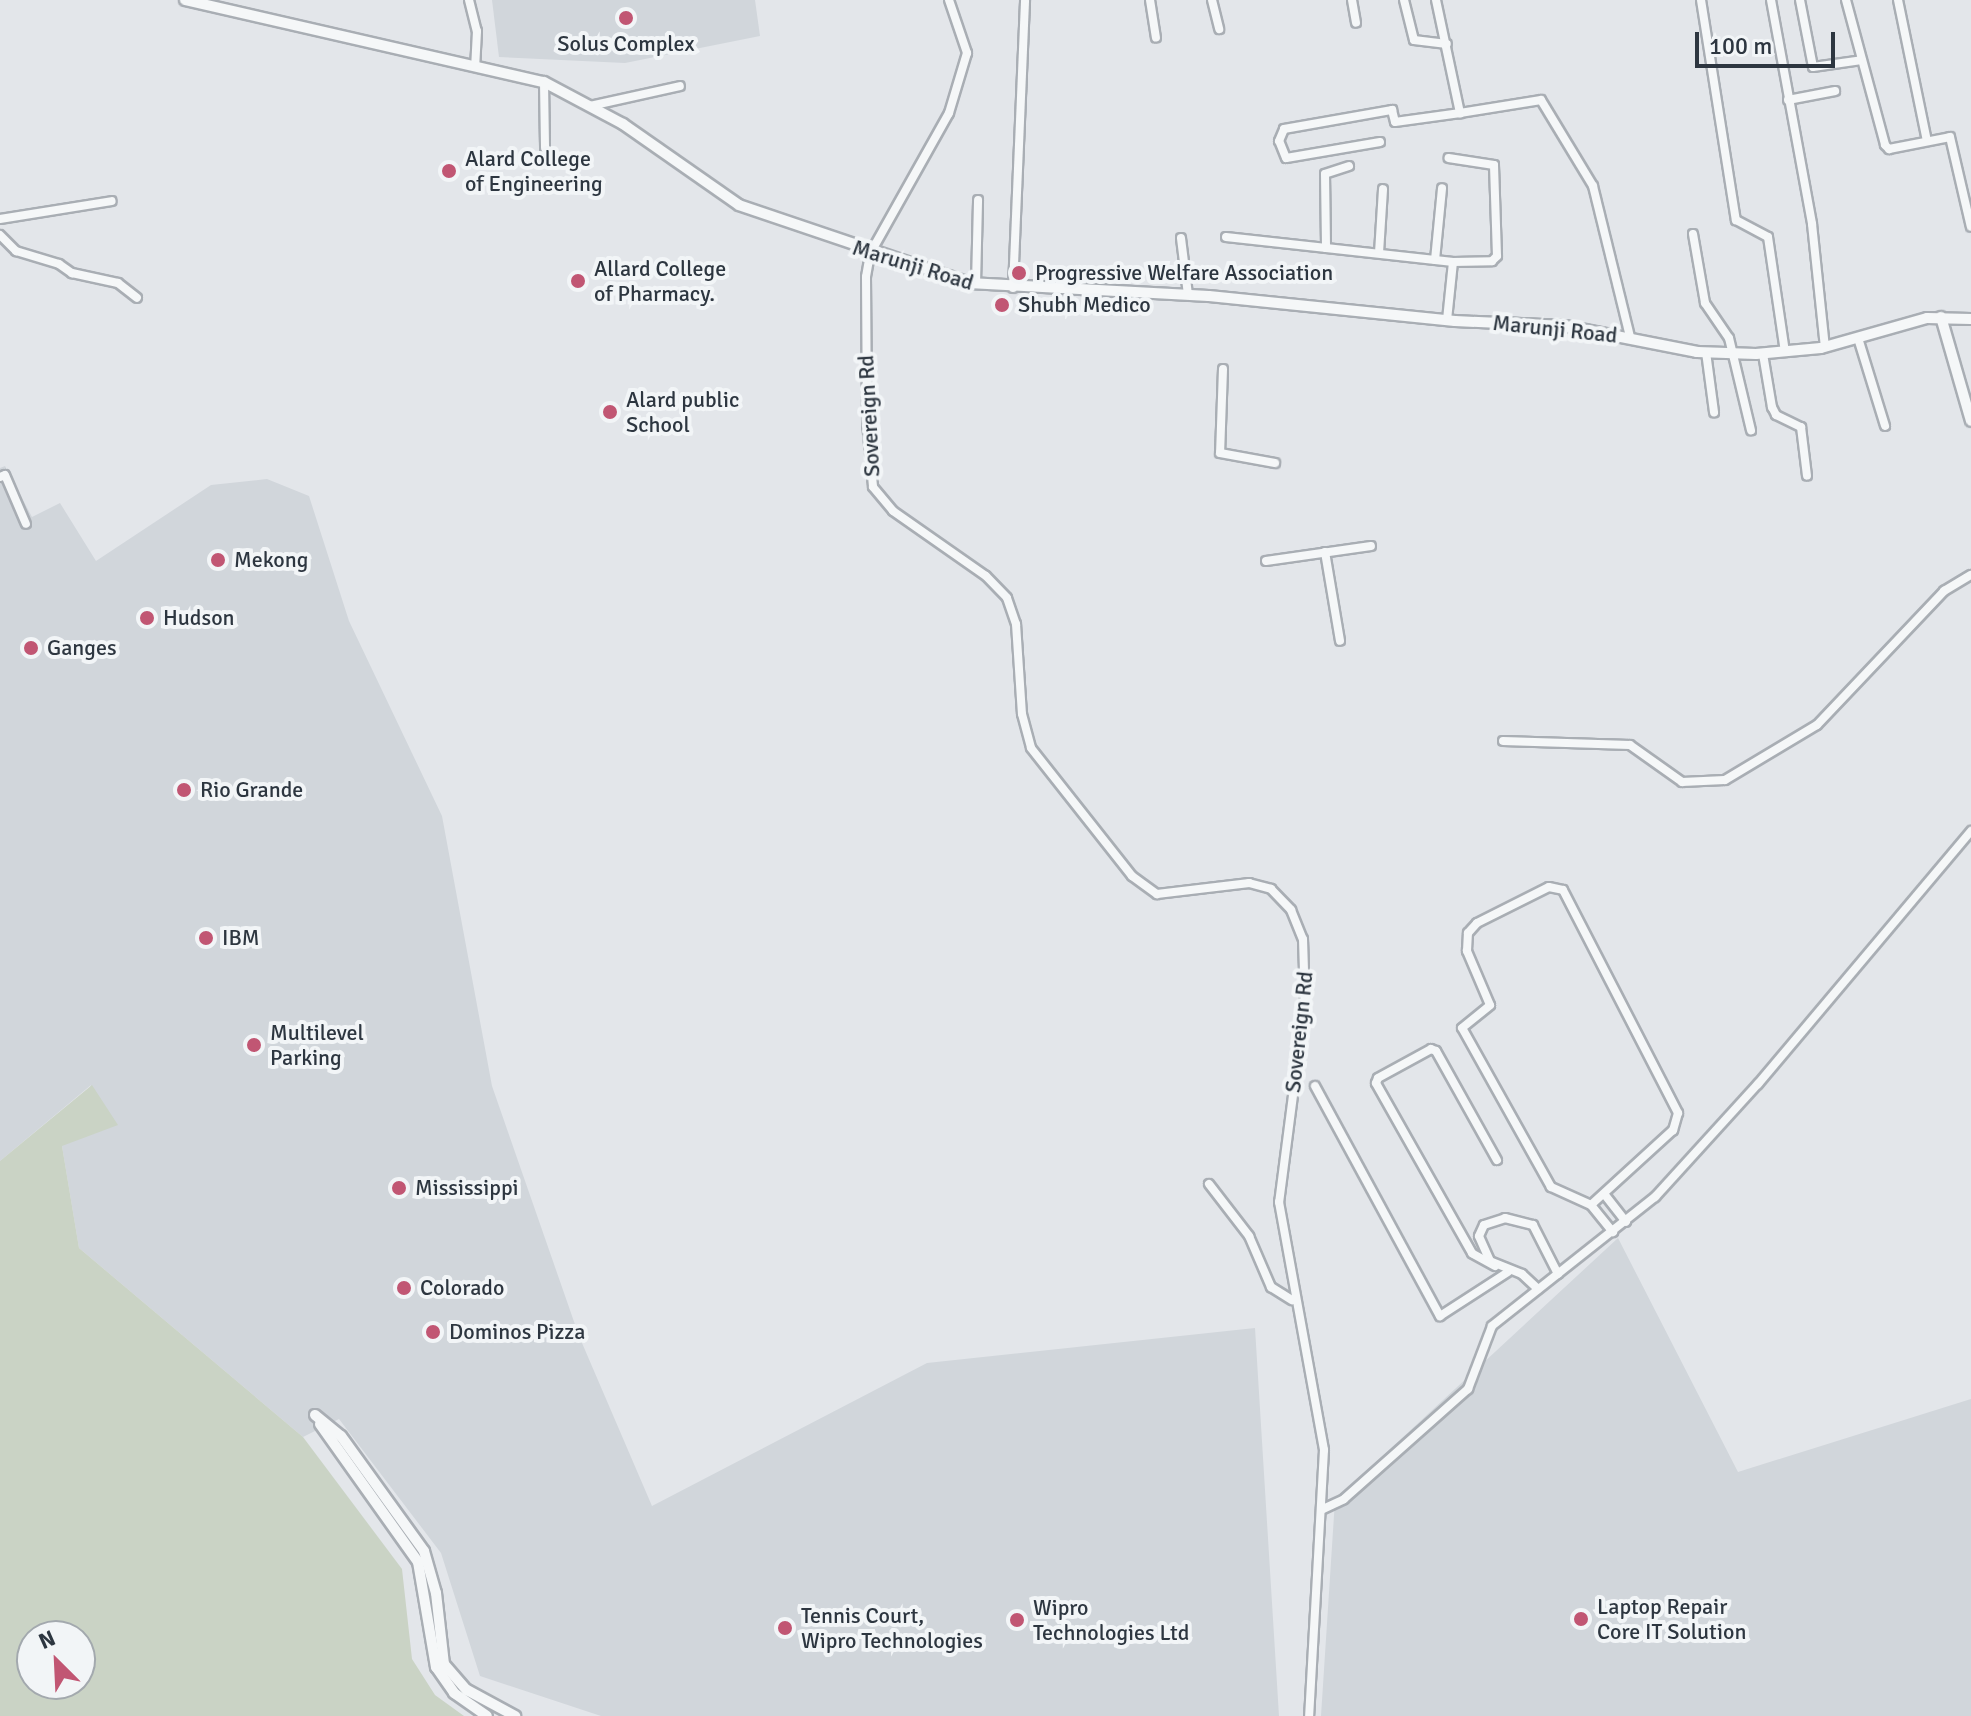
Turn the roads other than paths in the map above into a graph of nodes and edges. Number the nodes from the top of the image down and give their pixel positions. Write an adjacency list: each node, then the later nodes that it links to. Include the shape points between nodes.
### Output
1 (185, 0): 15 (street, Marunji Road)
2 (469, 0): 21 (street, via 477,31)
3 (949, 0): 45 (street, via 967,53 949,113)
4 (1025, 0): 49 (street)
5 (1150, 0): 18 (street)
6 (1212, 0): 17 (street)
7 (1352, 0): 16 (street)
8 (1404, 0): 19 (street, via 1414,40)
9 (1436, 0): 19 (street)
10 (1701, 0): 59 (street, via 1736,220 1768,237)
11 (1771, 0): 25 (street)
12 (1800, 0): 20 (street, via 1813,67)
13 (1846, 0): 20 (street)
14 (1898, 0): 28 (street)
15 (210, 3): 21 (street, Marunji Road)
16 (1356, 23)
17 (1219, 29)
18 (1156, 38)
19 (1447, 44): 27 (street)
20 (1862, 60): 28 (street, via 1885,145 1889,149)
21 (475, 65): 22 (street, Marunji Road)
22 (544, 82): 26 (street, Marunji Road); 30 (street)
23 (680, 86): 26 (street)
24 (1835, 91): 25 (street)
25 (1788, 100): 57 (street, via 1812,224)
26 (590, 106): 45 (street, Marunji Road, via 739,205)
27 (1460, 113): 29 (street, via 1395,122 1392,110 1284,129 1279,141 1286,158); 55 (street, via 1541,100 1546,104 1598,195)
28 (1927, 141): 38 (street, via 1952,140)
29 (1380, 142)
30 (545, 148)
31 (1449, 158): 47 (street, via 1494,165 1495,170 1495,259)
32 (1349, 166): 43 (street, via 1325,174)
33 (1442, 188): 46 (street)
34 (1383, 189): 44 (street)
35 (978, 200): 48 (street)
36 (112, 201): 37 (street)
37 (0, 219)
38 (1971, 227)
39 (1693, 234): 60 (street, via 1705,303 1722,323)
40 (0, 235): 51 (street, via 16,251 72,273 118,283)
41 (1226, 237): 43 (street)
42 (1181, 238): 50 (street)
43 (1326, 248): 44 (street)
44 (1379, 253): 46 (street)
45 (870, 254): 48 (street, Marunji Road); 89 (street, Sovereign Rd, via 863,298 873,487 893,511 986,576 1007,598 1016,624 1022,714 1043,768 1117,860 1157,894 1249,883 1271,889 1297,924 1308,971 1279,1202)
46 (1435, 260): 47 (street)
47 (1453, 262): 54 (street)
48 (976, 284): 49 (street, Marunji Road)
49 (1013, 288): 50 (street, Marunji Road)
50 (1188, 295): 54 (street, Marunji Road)
51 (137, 298)
52 (1941, 317): 53 (street, Marunji Road); 56 (street, Marunji Road); 64 (street)
53 (1971, 319)
54 (1447, 320): 55 (street, Marunji Road, via 1565,326)
55 (1630, 337): 58 (street, Marunji Road)
56 (1858, 338): 57 (street, Marunji Road); 65 (street)
57 (1825, 347): 59 (street, Marunji Road)
58 (1706, 352): 60 (street, Marunji Road); 63 (street)
59 (1785, 352): 61 (street, Marunji Road)
60 (1732, 353): 61 (street, Marunji Road); 66 (street)
61 (1763, 354): 68 (street, via 1776,415 1801,427)
62 (1223, 369): 67 (street, via 1220,453)
63 (1714, 412)
64 (1971, 421)
65 (1885, 426)
66 (1751, 430)
67 (1275, 463)
68 (1807, 476)
69 (0, 477): 70 (street, via 5,475)
70 (26, 524)
71 (1371, 546): 72 (street)
72 (1325, 552): 73 (street); 75 (street)
73 (1266, 561)
74 (1971, 575): 76 (street, via 1944,591 1817,725 1725,780 1682,782 1630,745)
75 (1340, 641)
76 (1503, 741)
77 (1971, 831): 83 (street, via 1758,1084)
78 (1315, 1086): 86 (street, via 1440,1316)
79 (1497, 1160): 85 (street, via 1436,1051 1378,1078 1376,1083 1472,1253)
80 (1209, 1184): 89 (street, via 1249,1236 1271,1287)
81 (1605, 1195): 82 (street); 82 (street, via 1673,1130 1678,1113 1563,890 1553,886 1477,923 1468,933 1467,951 1490,1005 1462,1028 1551,1187); 83 (street)
82 (1591, 1205): 84 (street)
83 (1626, 1222): 84 (street)
84 (1613, 1232): 87 (street)
85 (1495, 1266): 86 (street); 87 (street, via 1479,1236 1484,1225 1495,1220 1528,1222)
86 (1508, 1272): 88 (street, via 1522,1274)
87 (1558, 1274): 88 (street)
88 (1538, 1289): 92 (street, via 1492,1326 1468,1389 1344,1499)
89 (1292, 1300): 92 (street, Sovereign Rd, via 1324,1450)
90 (317, 1418): 91 (street, via 326,1439)
91 (369, 1480): 93 (street, via 421,1571 436,1667 454,1693); 94 (street, via 424,1551 436,1593 444,1664 467,1690)
92 (1323, 1509): 95 (street, Sovereign Rd)
93 (487, 1716)
94 (515, 1716)
95 (1309, 1716)

